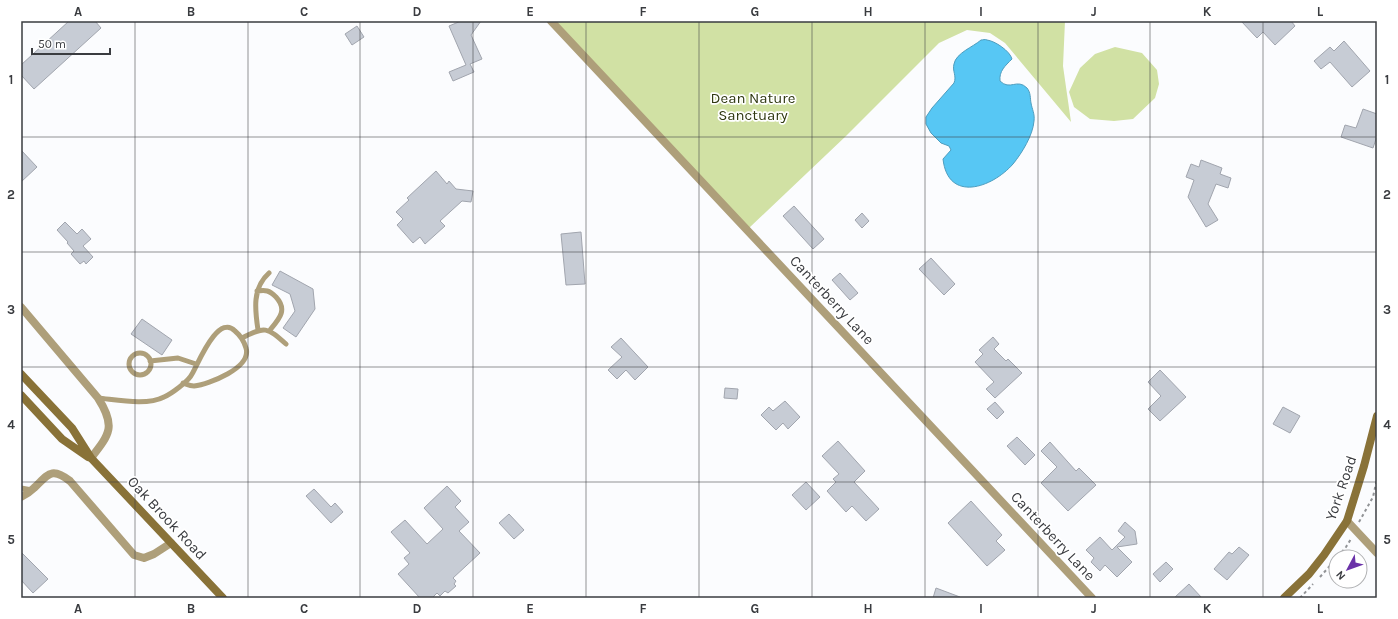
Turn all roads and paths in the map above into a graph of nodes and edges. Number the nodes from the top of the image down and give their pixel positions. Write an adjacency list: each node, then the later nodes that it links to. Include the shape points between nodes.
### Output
1 (551, 21): 27 (street, Canterberry Lane)
2 (269, 273): 3 (lane)
3 (256, 291): 5 (lane); 6 (lane, via 270,291 282,307 279,319)
4 (21, 307): 14 (street)
5 (258, 330): 6 (lane); 7 (lane)
6 (270, 330): 8 (lane)
7 (242, 338): 10 (lane, via 233,328 220,329); 12 (lane, via 247,350 246,357 236,369 208,383 192,386)
8 (286, 344)
9 (150, 361): 9 (lane, via 144,354 136,354 130,359 130,368 135,374 143,374 149,369); 10 (lane, via 178,358)
10 (196, 364): 12 (lane, via 192,375)
11 (21, 374): 16 (main road, Oak Brook Road, via 72,428)
12 (183, 383): 14 (lane, via 163,398 146,402)
13 (21, 395): 16 (main road, Oak Brook Road, via 62,439)
14 (98, 398): 16 (street, via 106,410 109,429 105,440)
15 (1377, 416): 21 (main road, York Road)
16 (91, 458): 23 (main road, Oak Brook Road)
17 (1377, 479): 22 (path, via 1373,497)
18 (21, 488): 19 (lane)
19 (32, 490): 20 (street); 23 (street, via 51,473 62,474 134,555 144,558)
20 (21, 498)
21 (1348, 522): 22 (street); 28 (main road, York Road, via 1309,574)
22 (1355, 530): 24 (path); 25 (street)
23 (171, 543): 26 (main road, Oak Brook Road)
24 (1345, 549)
25 (1377, 553)
26 (223, 598)
27 (1092, 598)
28 (1284, 598)

